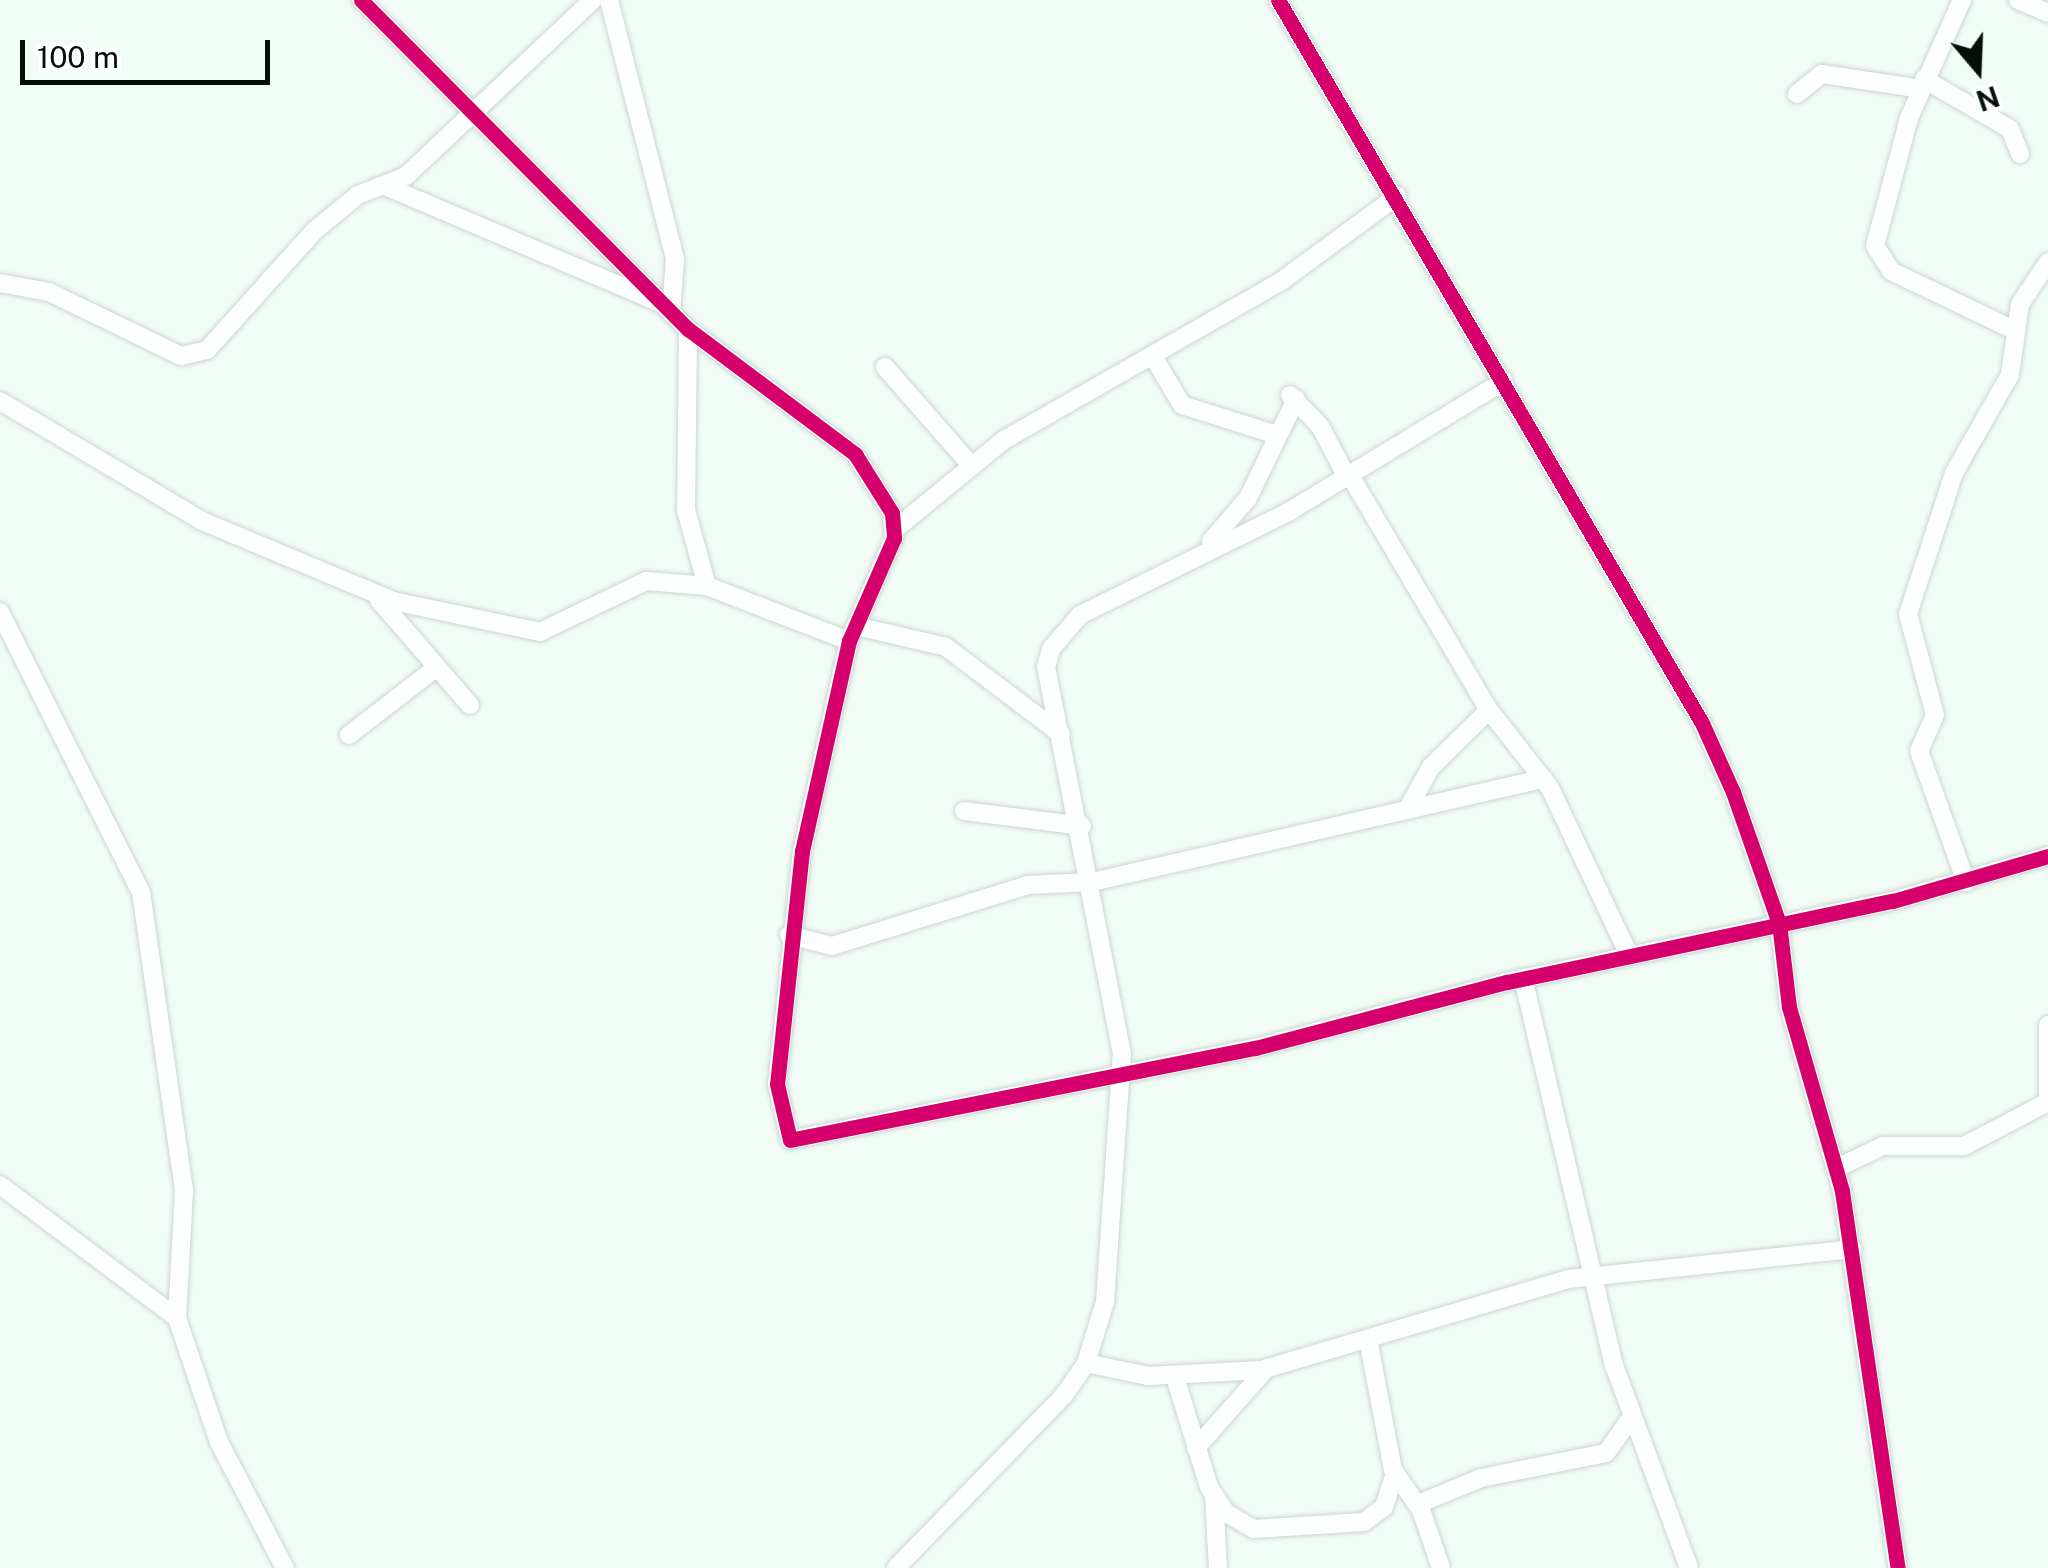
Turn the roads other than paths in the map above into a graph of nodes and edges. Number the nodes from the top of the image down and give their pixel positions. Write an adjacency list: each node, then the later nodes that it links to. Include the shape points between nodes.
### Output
1 (361, 0): 10 (street)
2 (593, 0): 10 (street)
3 (608, 0): 16 (street, via 674,258)
4 (1278, 0): 13 (street)
5 (1962, 0): 8 (street)
6 (2018, 0): 7 (street)
7 (2048, 12)
8 (1923, 84): 9 (street, via 1822,74); 11 (street, via 2010,129); 17 (street, via 1881,210 1880,258)
9 (1797, 94)
10 (478, 114): 12 (street); 16 (street)
11 (2020, 154)
12 (385, 186): 15 (street, via 315,230 221,343 197,354 160,350 49,292); 16 (street)
13 (1397, 196): 19 (street, via 1283,280); 21 (street)
14 (2048, 262): 17 (street)
15 (0, 283)
16 (666, 308): 18 (street)
17 (2012, 328): 43 (street, via 2010,374 1950,482 1908,614 1935,714 1919,751)
18 (688, 329): 26 (street, via 854,454 884,494); 28 (street, via 686,510)
19 (1152, 355): 23 (street, via 1182,404); 24 (street)
20 (884, 367): 24 (street)
21 (1504, 381): 25 (street, via 1425,422); 44 (street, via 1702,723)
22 (0, 401): 29 (street, via 202,521 294,553)
23 (1276, 434): 25 (street, via 1293,397); 27 (street, via 1248,498)
24 (970, 464): 26 (street)
25 (1350, 478): 27 (street); 34 (street)
26 (894, 530): 31 (street)
27 (1204, 548): 35 (street, via 1080,615 1060,637 1046,667)
28 (707, 586): 29 (street, via 646,581 540,632); 31 (street)
29 (376, 597): 32 (street)
30 (0, 612): 55 (street, via 108,811 148,921 184,1190)
31 (852, 634): 35 (street, via 946,647); 45 (street)
32 (437, 666): 33 (street); 36 (street)
33 (470, 705)
34 (1489, 710): 37 (street); 38 (street, via 1431,766)
35 (1061, 734): 40 (street)
36 (350, 735)
37 (1544, 779): 38 (street); 46 (street)
38 (1406, 810): 42 (street)
39 (964, 811): 40 (street)
40 (1082, 826): 42 (street)
41 (2048, 856): 43 (street)
42 (1092, 882): 45 (street, via 1028,884 832,946); 49 (street)
43 (1966, 882): 44 (street)
44 (1779, 923): 46 (street); 51 (street, via 1789,1006)
45 (789, 935): 49 (street, via 777,1084 790,1140)
46 (1629, 954): 47 (street)
47 (1523, 978): 49 (street); 54 (street)
48 (2048, 1026): 50 (street)
49 (1121, 1076): 57 (street, via 1105,1302)
50 (2048, 1099): 51 (street, via 1964,1146 1884,1146)
51 (1837, 1168): 53 (street)
52 (0, 1185): 55 (street)
53 (1852, 1249): 54 (street); 70 (street)
54 (1593, 1278): 56 (street); 60 (street)
55 (176, 1318): 65 (street, via 219,1442)
56 (1368, 1340): 58 (street); 62 (street)
57 (1086, 1363): 59 (street); 66 (street)
58 (1266, 1369): 59 (street); 61 (street)
59 (1175, 1376): 61 (street)
60 (1631, 1418): 64 (street, via 1606,1453 1481,1478); 69 (street)
61 (1196, 1448): 63 (street)
62 (1395, 1473): 63 (street, via 1376,1515 1334,1530 1254,1529); 64 (street)
63 (1214, 1494): 67 (street)
64 (1418, 1504): 68 (street)
65 (285, 1568)
66 (896, 1568)
67 (1218, 1568)
68 (1440, 1568)
69 (1689, 1568)
70 (1898, 1568)

